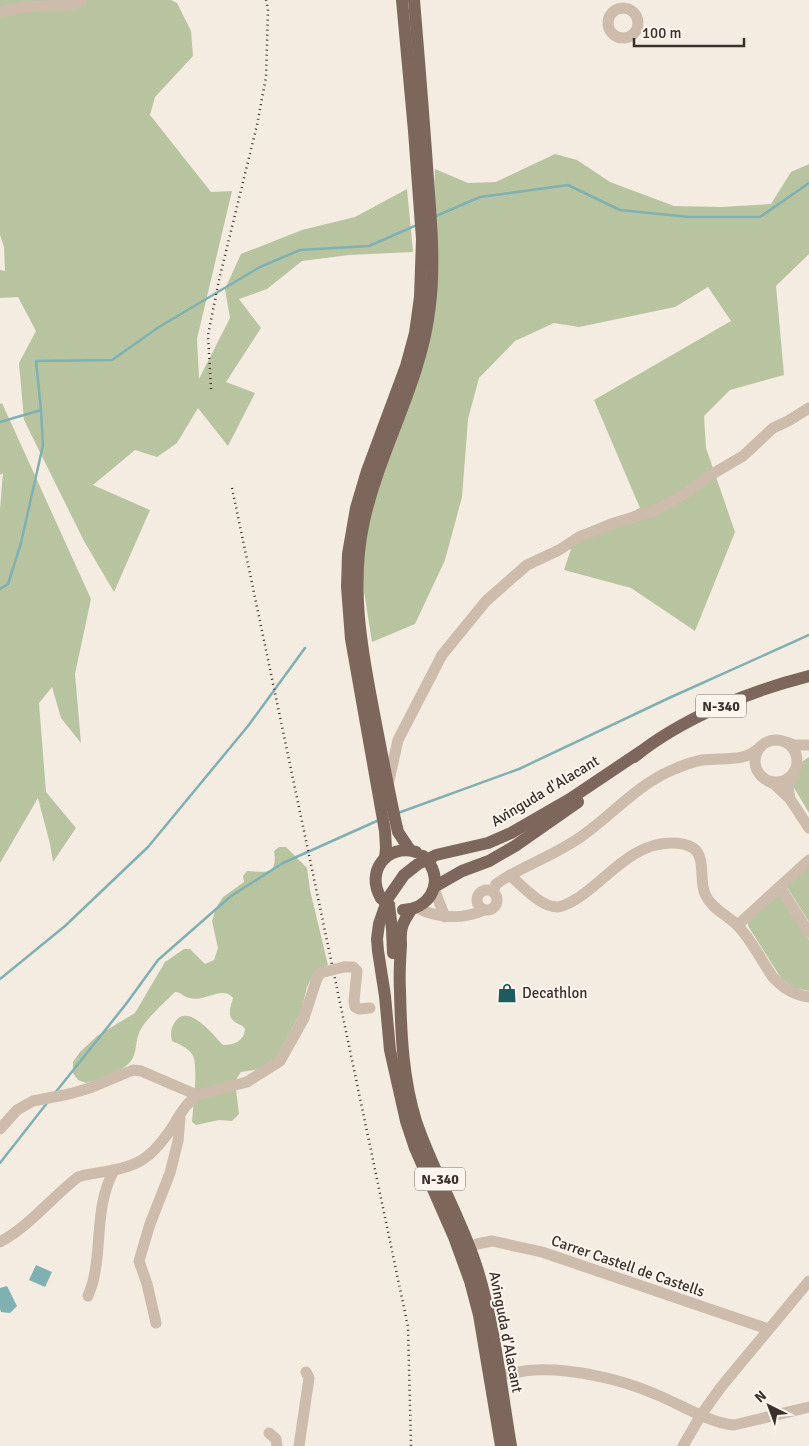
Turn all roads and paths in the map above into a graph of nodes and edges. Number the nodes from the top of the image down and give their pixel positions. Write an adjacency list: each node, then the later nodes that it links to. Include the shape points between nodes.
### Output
1 (82, 0): 4 (street, via 72,5 22,7)
2 (402, 0): 19 (main road, via 422,238 420,298 406,366 358,503 348,554 347,587 351,640 385,831)
3 (414, 0): 15 (main road, via 433,244 430,305 422,346 404,405 368,503 357,569 358,615)
4 (0, 12)
5 (809, 408): 15 (street, via 773,428 742,456 683,495 653,510 579,537 527,565 486,601 442,655 398,740)
6 (809, 676): 11 (main road, N-340, via 723,705)
7 (786, 742): 8 (street); 9 (street, via 775,739); 13 (street, via 797,755)
8 (809, 746)
9 (760, 747): 12 (street, via 753,754); 14 (street, via 755,766)
10 (809, 751): 13 (street, via 801,758)
11 (640, 752): 22 (main road, N-340, via 584,798 515,846); 35 (main road, Avinguda d'Alacant / N-340, via 512,833 488,843 436,855 412,869 397,884 384,906 377,939)
12 (738, 759): 14 (street); 23 (street, via 702,760 668,772 647,783 574,841)
13 (796, 770): 14 (street, via 788,779 779,782); 16 (street, via 788,786)
14 (763, 777): 16 (street)
15 (388, 786): 18 (main road, via 396,827)
16 (790, 799): 17 (street)
17 (809, 828)
18 (410, 850): 19 (main road, via 397,851); 21 (main road, N-340)
19 (385, 858): 27 (main road, N-340, via 375,878 376,888)
20 (809, 860): 24 (street)
21 (429, 862): 22 (main road, N-340); 25 (main road)
22 (462, 871): 25 (main road, N-340)
23 (510, 875): 26 (street, via 496,884); 31 (street, via 526,890 556,907 586,893 636,853 657,844 692,847 700,856 705,894 714,908)
24 (780, 886): 31 (street); 32 (street)
25 (434, 888): 29 (main road, N-340, via 428,900); 30 (street)
26 (493, 891): 28 (street, via 480,892 477,899); 28 (street, via 497,903 493,909 487,911)
27 (385, 902): 29 (main road, via 396,909); 35 (main road, Avinguda d'Alacant / N-340, via 392,937)
28 (480, 906): 30 (street, via 459,916)
29 (414, 909): 30 (street); 54 (main road, Avinguda d'Alacant / N-340, via 404,920 401,931 402,1051 407,1083 425,1145 477,1268 487,1304)
30 (445, 916)
31 (738, 926): 33 (street, via 778,983 794,994)
32 (809, 934)
33 (809, 997)
34 (370, 1008): 36 (street, bridge, via 355,1007 356,971 353,967 320,973 304,1018 280,1061 247,1082)
35 (395, 1071): 53 (main road, Avinguda d'Alacant / N-340, via 410,1134 470,1281 479,1315)
36 (197, 1096): 37 (street); 38 (street, via 134,1070 90,1088 33,1100 17,1110)
37 (181, 1114): 39 (street, via 164,1140 141,1162); 44 (street, via 170,1173 139,1261)
38 (0, 1129)
39 (114, 1170): 40 (street, via 78,1178 32,1219); 43 (street, via 101,1206 94,1278)
40 (0, 1242)
41 (477, 1244): 45 (street, Carrer Castell de Castells, via 492,1241 542,1252)
42 (809, 1281): 45 (street)
43 (88, 1296)
44 (156, 1323)
45 (768, 1329): 49 (street)
46 (306, 1372): 52 (street, via 309,1378)
47 (508, 1374): 49 (street, via 551,1370 604,1377 655,1393)
48 (809, 1410): 49 (street, via 734,1425)
49 (701, 1415): 55 (street)
50 (269, 1432): 51 (street, via 276,1439)
51 (277, 1446)
52 (299, 1446)
53 (500, 1446)
54 (511, 1446)
55 (683, 1446)

